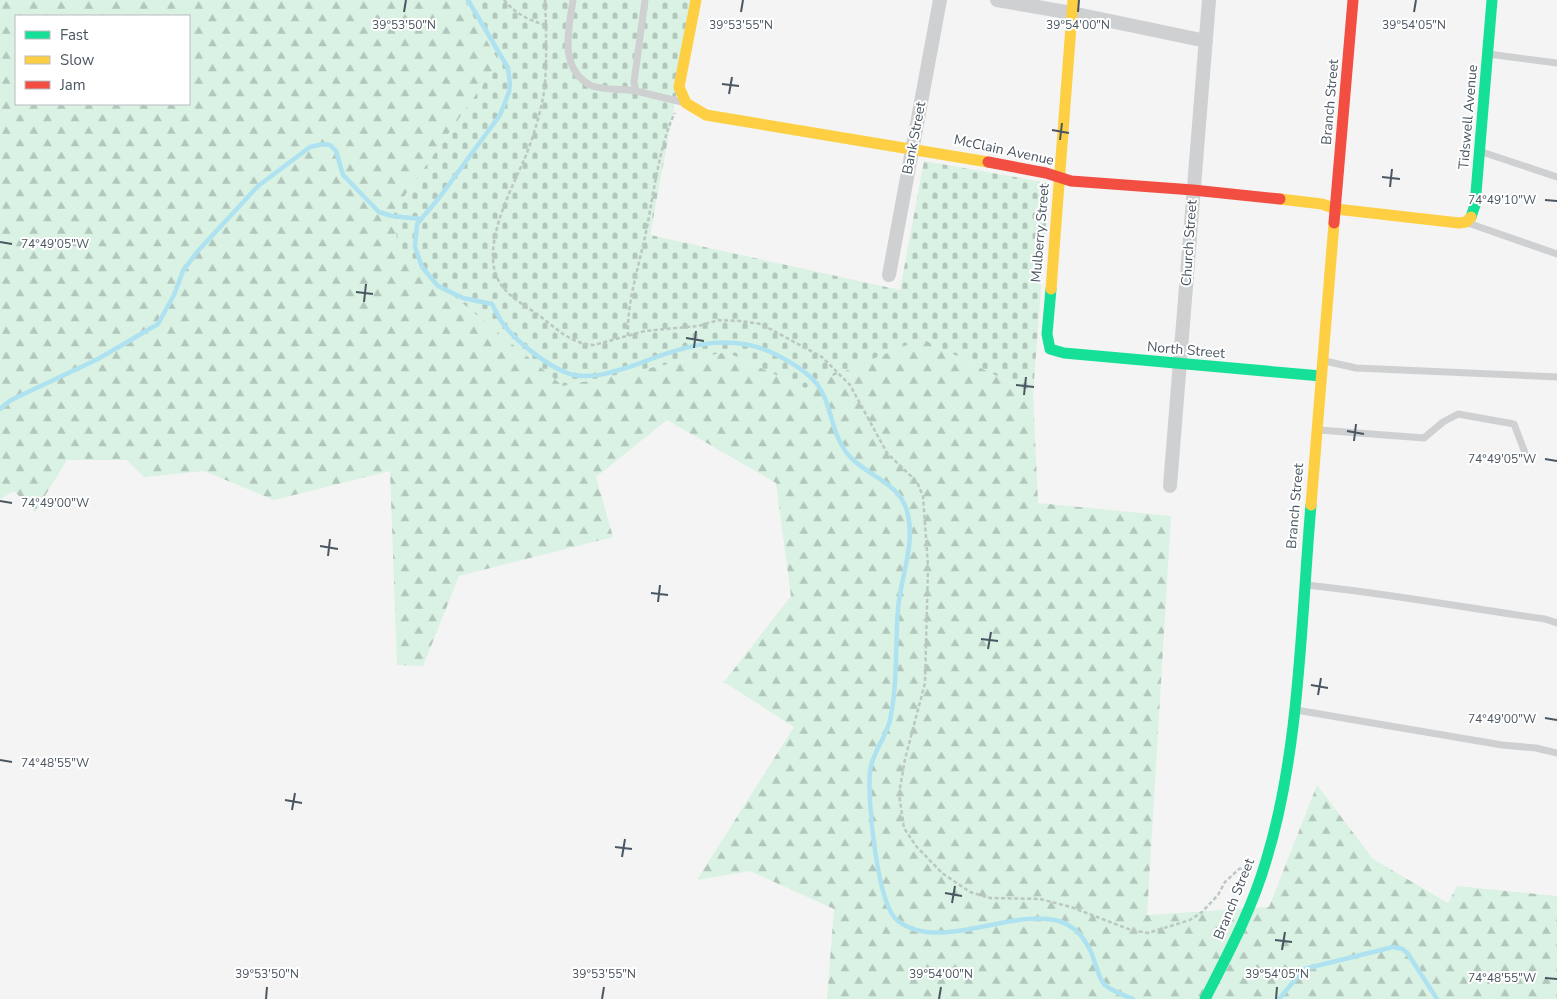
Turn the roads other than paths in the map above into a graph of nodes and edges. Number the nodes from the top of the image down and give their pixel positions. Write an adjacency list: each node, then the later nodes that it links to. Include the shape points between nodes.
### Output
1 (573, 0): 13 (lane, via 567,43 570,61 579,76 591,86)
2 (645, 0): 13 (lane, via 634,82)
3 (696, 0): 14 (street, via 680,87)
4 (940, 0): 15 (street, Bank Street)
5 (997, 0): 9 (street)
6 (1209, 0): 10 (street, Church Street)
7 (1353, 0): 20 (street, Branch Street)
8 (1492, 0): 11 (street, Tidswell Avenue)
9 (1073, 6): 10 (street); 17 (street, Mulberry Street)
10 (1206, 41): 19 (street, Church Street)
11 (1488, 54): 12 (lane); 16 (street, Tidswell Avenue)
12 (1557, 63)
13 (636, 91): 14 (lane)
14 (685, 102): 15 (street, McClain Avenue, via 706,114)
15 (913, 148): 17 (street, McClain Avenue); 23 (street, Bank Street)
16 (1480, 151): 18 (lane); 21 (street, Tidswell Avenue, via 1475,205 1471,218)
17 (1059, 177): 19 (street, McClain Avenue, via 1070,181); 24 (street, Mulberry Street, via 1047,334)
18 (1557, 177)
19 (1193, 190): 20 (street, McClain Avenue, via 1322,204); 26 (street, Church Street)
20 (1336, 209): 21 (street); 25 (street, Branch Street)
21 (1465, 223): 22 (lane)
22 (1557, 254)
23 (889, 275)
24 (1050, 349): 26 (street, North Street)
25 (1322, 361): 27 (street, Branch Street); 28 (lane, via 1356,368)
26 (1180, 365): 27 (street, North Street); 31 (street, Church Street)
27 (1321, 376): 29 (street, Branch Street)
28 (1557, 378)
29 (1316, 430): 30 (lane, via 1424,438 1442,422 1458,414 1514,424); 32 (street, Branch Street)
30 (1527, 458)
31 (1170, 486)
32 (1304, 585): 33 (lane, via 1362,591); 34 (street, Branch Street)
33 (1557, 623)
34 (1294, 709): 35 (lane); 36 (street, Branch Street, via 1279,813 1263,870 1233,944)
35 (1557, 753)
36 (1205, 999)

